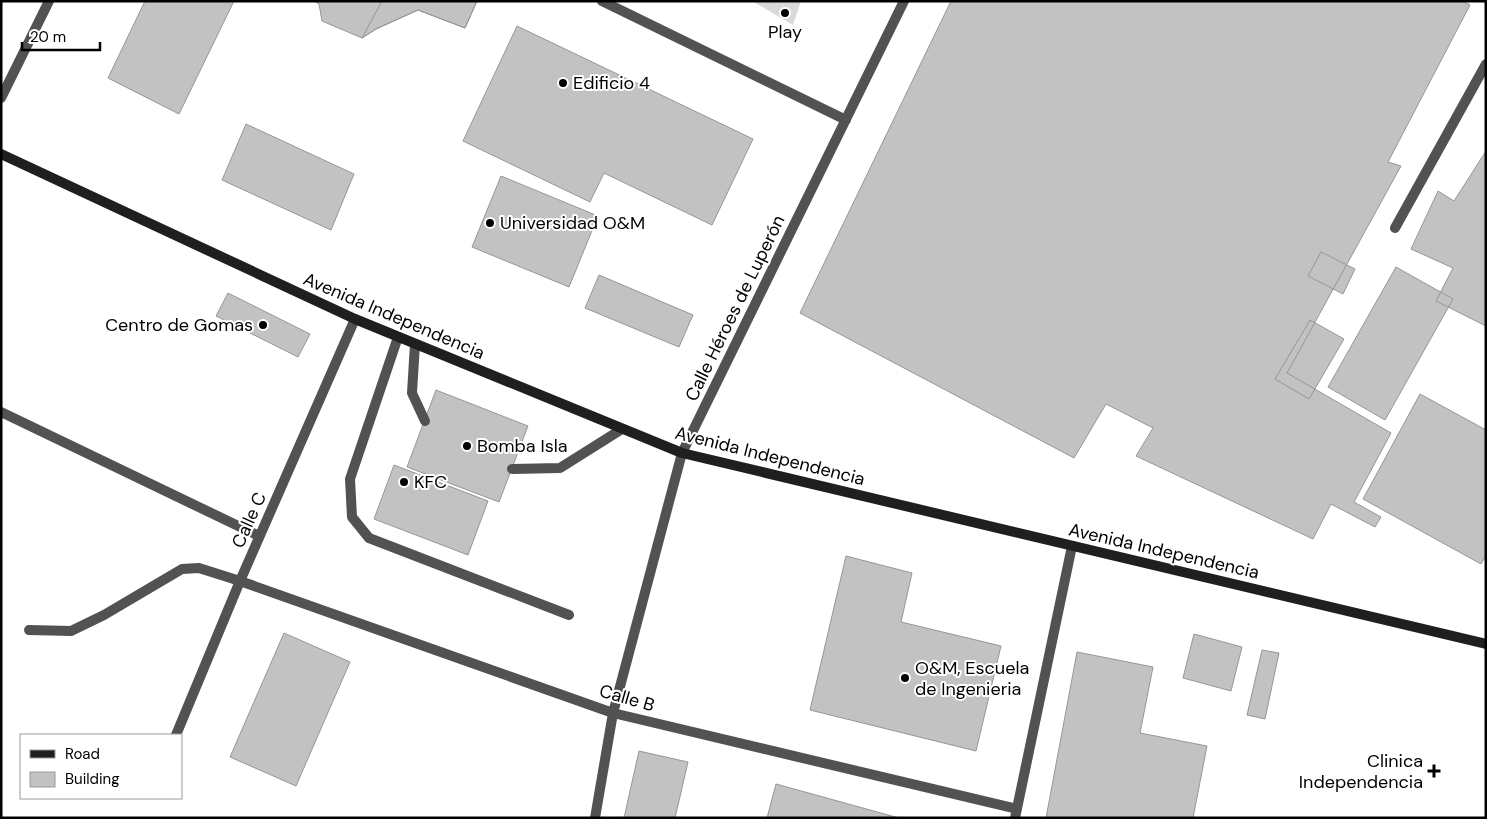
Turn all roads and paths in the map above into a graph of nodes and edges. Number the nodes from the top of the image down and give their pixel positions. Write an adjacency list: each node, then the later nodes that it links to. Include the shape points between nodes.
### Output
1 (49, 1): 5 (street)
2 (602, 1): 6 (street)
3 (904, 1): 6 (street, Calle Héroes de Luperón)
4 (1486, 64): 8 (street)
5 (1, 98)
6 (846, 120): 15 (street, Calle Héroes de Luperón)
7 (1, 154): 9 (main road, Avenida Independencia)
8 (1395, 228)
9 (355, 319): 10 (main road, Avenida Independencia); 17 (street, Calle C)
10 (398, 337): 11 (main road, Avenida Independencia); 20 (street, via 350,479 352,517 369,538)
11 (415, 344): 13 (street, via 412,393); 14 (main road, Avenida Independencia)
12 (1, 412): 17 (street)
13 (424, 421)
14 (622, 429): 15 (main road, Avenida Independencia); 16 (street, via 560,468)
15 (682, 453): 18 (main road, Avenida Independencia); 23 (street, Calle Héroes de Luperón)
16 (512, 469)
17 (260, 536): 19 (street, Calle C)
18 (1072, 546): 22 (main road, Avenida Independencia); 25 (street)
19 (240, 581): 21 (street, Calle B, via 199,568 182,569 71,631); 23 (street, Calle B); 24 (street, Calle C)
20 (568, 615)
21 (29, 630)
22 (1486, 644)
23 (613, 713): 25 (street, Calle B); 26 (street, Calle Héroes de Luperón)
24 (176, 734)
25 (1016, 814)
26 (595, 818)

